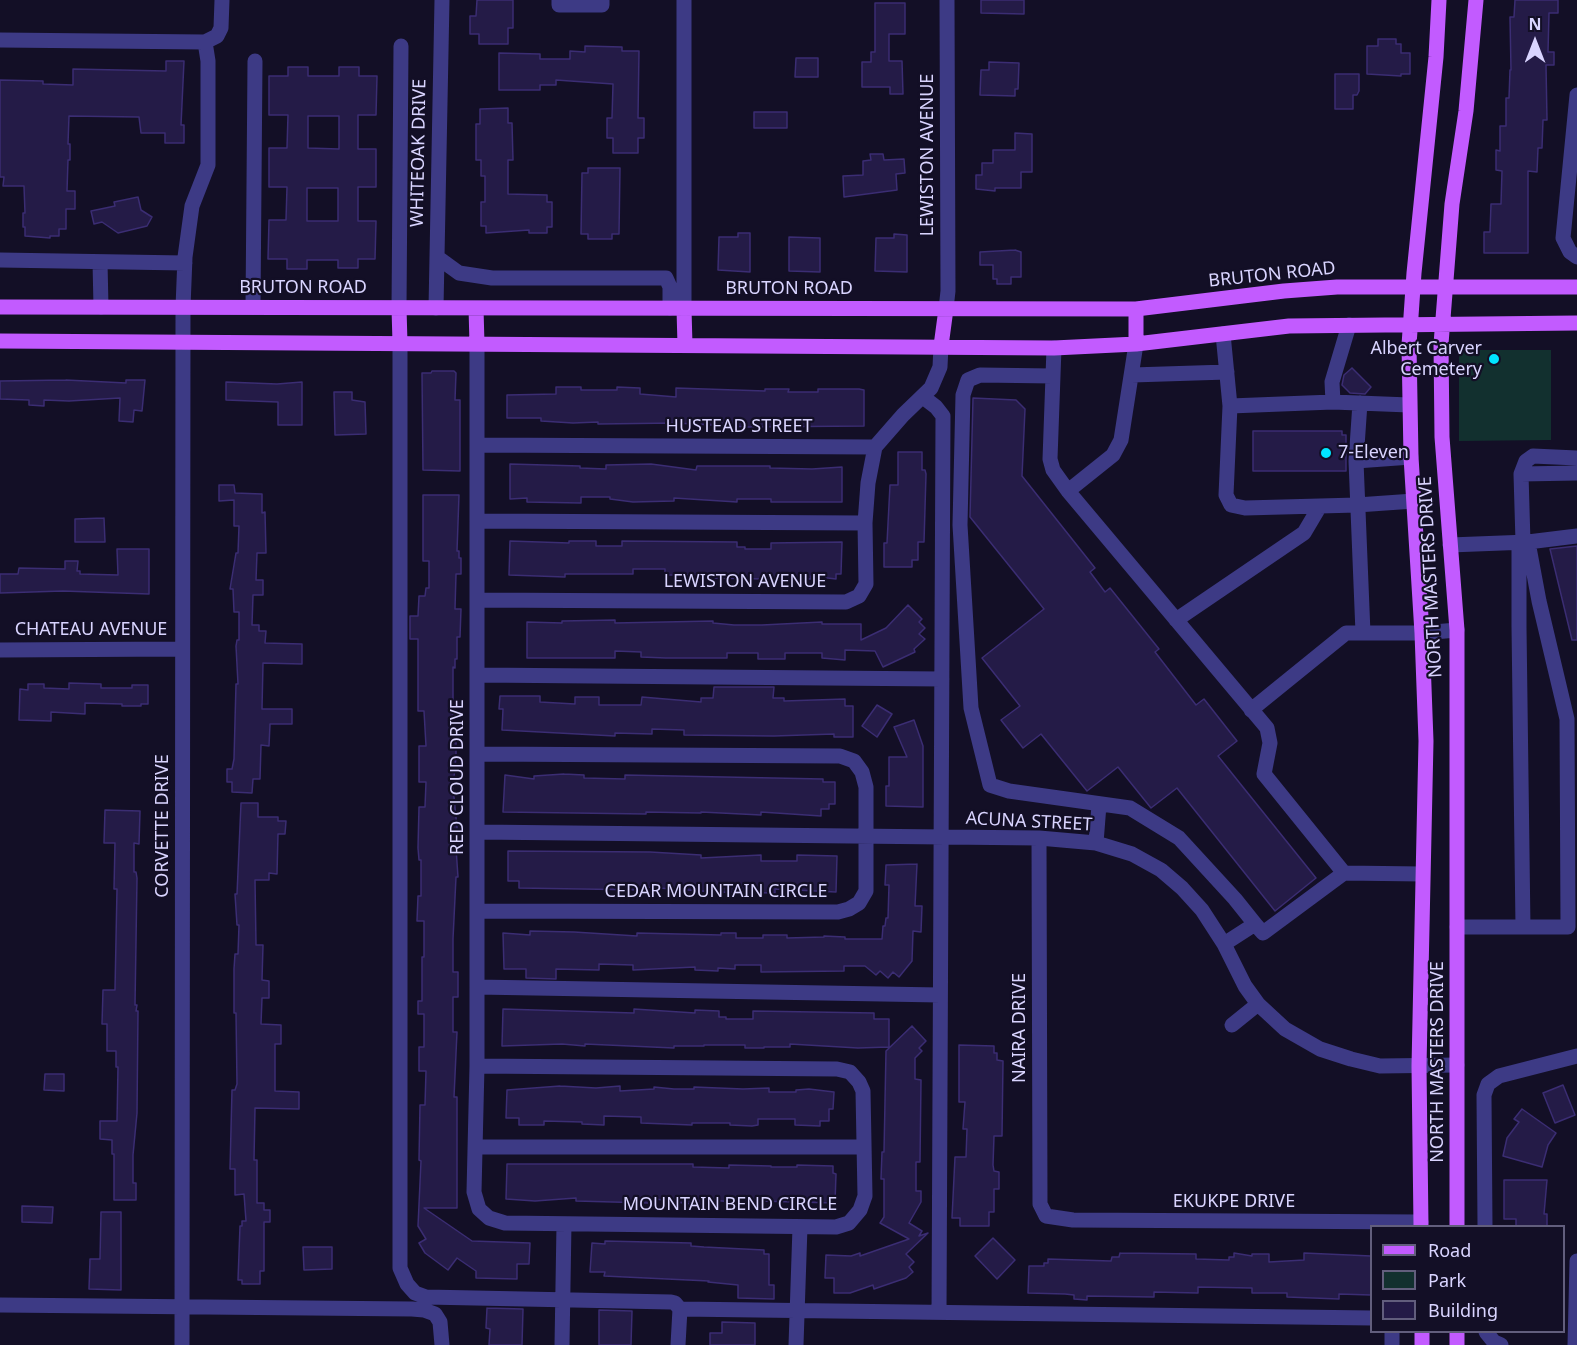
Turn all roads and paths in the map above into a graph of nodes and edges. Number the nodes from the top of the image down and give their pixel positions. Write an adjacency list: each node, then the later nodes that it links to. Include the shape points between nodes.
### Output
1 (222, 0): 10 (street, via 221,28)
2 (442, 0): 14 (street, WHITEOAK DRIVE)
3 (559, 0): 4 (street, via 559,5 602,5)
4 (602, 0)
5 (684, 0): 29 (street)
6 (947, 0): 30 (street, LEWISTON AVENUE)
7 (1439, 0): 19 (main road, NORTH MASTERS DRIVE)
8 (1476, 0): 20 (main road, NORTH MASTERS DRIVE)
9 (0, 40): 10 (street)
10 (205, 42): 18 (street, CORVETTE DRIVE, via 208,165 192,206)
11 (401, 46): 26 (street)
12 (255, 61): 25 (street)
13 (1577, 95): 15 (street, via 1563,238)
14 (437, 257): 27 (street, WHITEOAK DRIVE); 29 (street, via 459,273 492,278 666,278)
15 (1577, 257)
16 (0, 260): 17 (street)
17 (100, 261): 18 (street); 23 (street)
18 (184, 263): 24 (street, CORVETTE DRIVE)
19 (1412, 287): 20 (main road, BRUTON ROAD); 31 (main road, BRUTON ROAD, via 1284,291); 33 (main road, NORTH MASTERS DRIVE)
20 (1446, 287): 21 (main road, BRUTON ROAD); 34 (main road, NORTH MASTERS DRIVE)
21 (1577, 287)
22 (0, 307): 23 (main road, BRUTON ROAD)
23 (100, 307): 24 (main road, BRUTON ROAD)
24 (183, 307): 25 (main road, BRUTON ROAD); 38 (street, CORVETTE DRIVE)
25 (253, 307): 26 (main road, BRUTON ROAD)
26 (399, 308): 27 (main road, BRUTON ROAD); 39 (main road)
27 (436, 308): 28 (main road, BRUTON ROAD)
28 (476, 308): 29 (main road, BRUTON ROAD); 40 (main road)
29 (677, 308): 30 (main road, BRUTON ROAD); 42 (main road)
30 (946, 309): 31 (main road, BRUTON ROAD); 43 (main road)
31 (1136, 309): 41 (main road)
32 (1349, 325): 33 (main road); 36 (main road, via 1289,326); 49 (street, via 1332,382)
33 (1411, 325): 34 (main road); 51 (main road, NORTH MASTERS DRIVE)
34 (1443, 325): 35 (main road); 68 (main road, NORTH MASTERS DRIVE, via 1442,437)
35 (1576, 325)
36 (1223, 334): 41 (main road); 45 (street)
37 (0, 341): 38 (main road)
38 (183, 342): 39 (main road); 74 (street, CORVETTE DRIVE)
39 (400, 343): 40 (main road); 112 (street, via 400,1268 407,1284 426,1298)
40 (477, 344): 42 (main road); 53 (street, RED CLOUD DRIVE)
41 (1136, 344): 44 (main road); 46 (street)
42 (685, 345): 43 (main road)
43 (941, 346): 44 (main road); 48 (street, via 940,367 932,388)
44 (1054, 348): 47 (street)
45 (1227, 372): 46 (street); 52 (street)
46 (1132, 375): 60 (street, via 1121,440 1113,455)
47 (1053, 376): 60 (street, via 1050,459); 80 (street, via 980,375 968,380 963,395 960,525 971,708 990,785 1009,792)
48 (923, 397): 54 (street); 77 (street, via 943,416)
49 (1333, 402): 50 (street); 52 (street)
50 (1360, 402): 51 (street); 57 (street)
51 (1409, 405): 55 (main road, NORTH MASTERS DRIVE)
52 (1230, 406): 63 (street, via 1226,495 1231,505)
53 (477, 445): 54 (street, HUSTEAD STREET); 64 (street, RED CLOUD DRIVE)
54 (875, 447): 65 (street, LEWISTON AVENUE)
55 (1411, 457): 57 (street); 61 (main road, NORTH MASTERS DRIVE)
56 (1577, 458): 59 (street, via 1533,456 1526,461)
57 (1356, 461): 62 (street)
58 (1577, 473): 59 (street)
59 (1521, 474): 67 (street)
60 (1068, 490): 70 (street)
61 (1414, 501): 62 (street); 73 (main road, NORTH MASTERS DRIVE)
62 (1358, 505): 63 (street); 72 (street)
63 (1320, 506): 70 (street, via 1304,533)
64 (477, 520): 65 (street); 69 (street, RED CLOUD DRIVE)
65 (865, 523): 69 (street, LEWISTON AVENUE, via 866,584 859,596 846,602)
66 (1577, 536): 67 (street)
67 (1524, 542): 68 (street); 91 (street, via 1519,627); 92 (street, via 1568,719)
68 (1450, 545): 71 (main road, NORTH MASTERS DRIVE)
69 (478, 600): 76 (street, RED CLOUD DRIVE)
70 (1176, 620): 78 (street)
71 (1457, 630): 73 (street); 90 (main road, NORTH MASTERS DRIVE)
72 (1363, 633): 73 (street); 78 (street, via 1346,633)
73 (1422, 633): 87 (main road, NORTH MASTERS DRIVE, via 1426,741)
74 (182, 649): 75 (street, CHATEAU AVENUE); 114 (street, CORVETTE DRIVE)
75 (0, 650)
76 (478, 675): 77 (street); 79 (street, RED CLOUD DRIVE)
77 (942, 679): 83 (street)
78 (1251, 710): 86 (street, via 1267,728 1270,743 1264,774)
79 (478, 754): 81 (street, RED CLOUD DRIVE); 82 (street, CEDAR MOUNTAIN CIRCLE, via 840,756 854,761 862,772)
80 (1100, 805): 85 (street); 89 (street, via 1130,808 1179,838)
81 (478, 832): 82 (street, ACUNA STREET); 88 (street, RED CLOUD DRIVE)
82 (866, 836): 83 (street, ACUNA STREET); 88 (street, CEDAR MOUNTAIN CIRCLE, via 866,891 859,903 838,912)
83 (940, 838): 84 (street, ACUNA STREET); 95 (street)
84 (1039, 838): 85 (street, ACUNA STREET); 105 (street, NAIRA DRIVE, via 1040,1204)
85 (1096, 843): 93 (street, ACUNA STREET, via 1132,854 1161,870 1202,910)
86 (1344, 873): 87 (street); 89 (street, via 1263,933)
87 (1422, 874): 101 (main road, NORTH MASTERS DRIVE)
88 (478, 911): 94 (street, RED CLOUD DRIVE)
89 (1255, 924): 93 (street)
90 (1457, 927): 91 (street); 99 (main road, NORTH MASTERS DRIVE)
91 (1523, 927): 92 (street)
92 (1573, 927)
93 (1224, 944): 96 (street, ACUNA STREET)
94 (477, 987): 95 (street); 100 (street, RED CLOUD DRIVE)
95 (940, 995): 117 (street)
96 (1258, 1004): 97 (street); 101 (street, ACUNA STREET, via 1285,1029 1320,1049 1380,1066)
97 (1232, 1025)
98 (1577, 1056): 109 (street, via 1498,1076 1488,1084 1484,1095)
99 (1457, 1065): 101 (street, ACUNA STREET); 108 (main road, NORTH MASTERS DRIVE)
100 (477, 1066): 102 (street, RED CLOUD DRIVE); 103 (street, MOUNTAIN BEND CIRCLE, via 850,1072 863,1090)
101 (1419, 1066): 107 (main road, NORTH MASTERS DRIVE)
102 (476, 1147): 103 (street); 104 (street, RED CLOUD DRIVE, via 474,1192)
103 (864, 1147): 110 (street, MOUNTAIN BEND CIRCLE, via 865,1196 860,1210 849,1223 836,1227)
104 (479, 1209): 106 (street, MOUNTAIN BEND CIRCLE, via 489,1218 505,1223)
105 (1046, 1216): 107 (street, EKUKPE DRIVE, via 1072,1220)
106 (564, 1224): 110 (street, MOUNTAIN BEND CIRCLE); 112 (street)
107 (1421, 1224)
108 (1457, 1225)
109 (1485, 1225)
110 (800, 1227): 116 (street)
111 (1577, 1261): 119 (street)
112 (563, 1300): 115 (street, via 671,1302); 123 (street)
113 (0, 1305): 114 (street)
114 (183, 1306): 121 (street, CORVETTE DRIVE); 122 (street, via 424,1310 435,1314 440,1322)
115 (680, 1309): 116 (street); 124 (street)
116 (797, 1310): 117 (street); 125 (street)
117 (939, 1312): 118 (street)
118 (1370, 1318)
119 (1576, 1320): 127 (street)
120 (1487, 1333): 126 (street)
121 (182, 1345)
122 (442, 1345)
123 (562, 1345)
124 (678, 1345)
125 (796, 1345)
126 (1501, 1345)
127 (1575, 1345)

